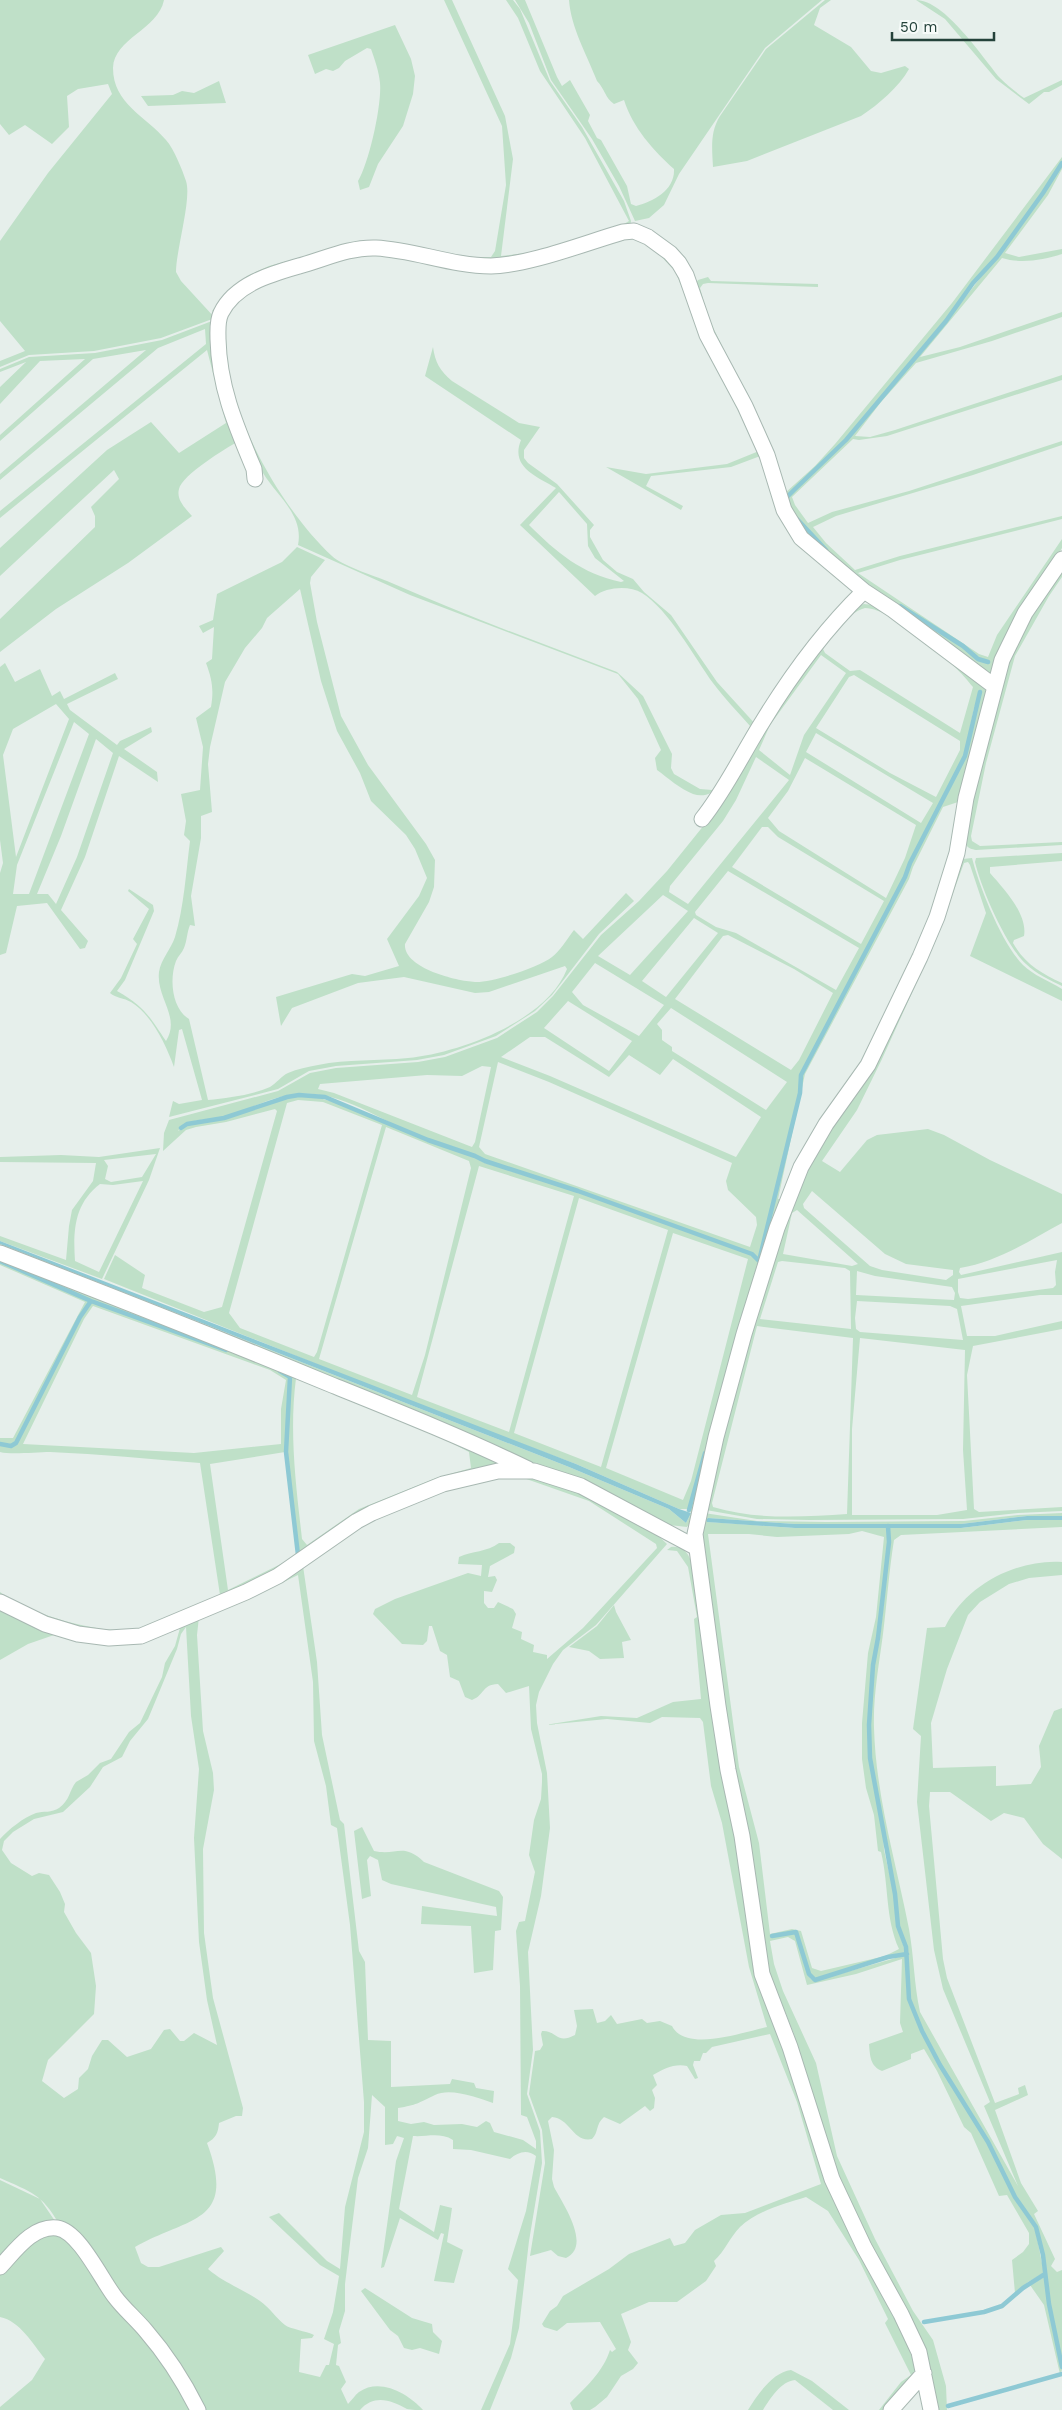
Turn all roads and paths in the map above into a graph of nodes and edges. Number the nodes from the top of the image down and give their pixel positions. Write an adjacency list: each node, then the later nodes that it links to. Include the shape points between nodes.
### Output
1 (254, 479): 3 (street, via 254,469 226,398 218,353 221,313 251,284 272,274 349,250 394,250 493,266 634,231 664,248 686,275 707,334 767,455 780,500 792,524 801,538)
2 (1062, 560): 4 (street, via 1013,635)
3 (864, 592): 4 (street); 5 (street, via 840,615 789,682)
4 (994, 686): 8 (street, via 966,798 957,853 937,917 884,1033 857,1083 826,1124 801,1167 776,1228 716,1437 696,1523)
5 (702, 819)
6 (0, 1253): 7 (street, via 228,1341)
7 (534, 1471): 8 (street, via 587,1488); 9 (street, via 498,1471 479,1475 443,1484 388,1506 357,1521 278,1576 141,1636 109,1638 78,1634 45,1624)
8 (695, 1547): 11 (street, via 762,1974 790,2047 832,2179 919,2352)
9 (0, 1602)
10 (0, 2267): 12 (street, via 40,2230 58,2228 67,2231 76,2239 115,2297 147,2332)
11 (924, 2372): 13 (street); 14 (street)
12 (198, 2410)
13 (891, 2410)
14 (931, 2410)

